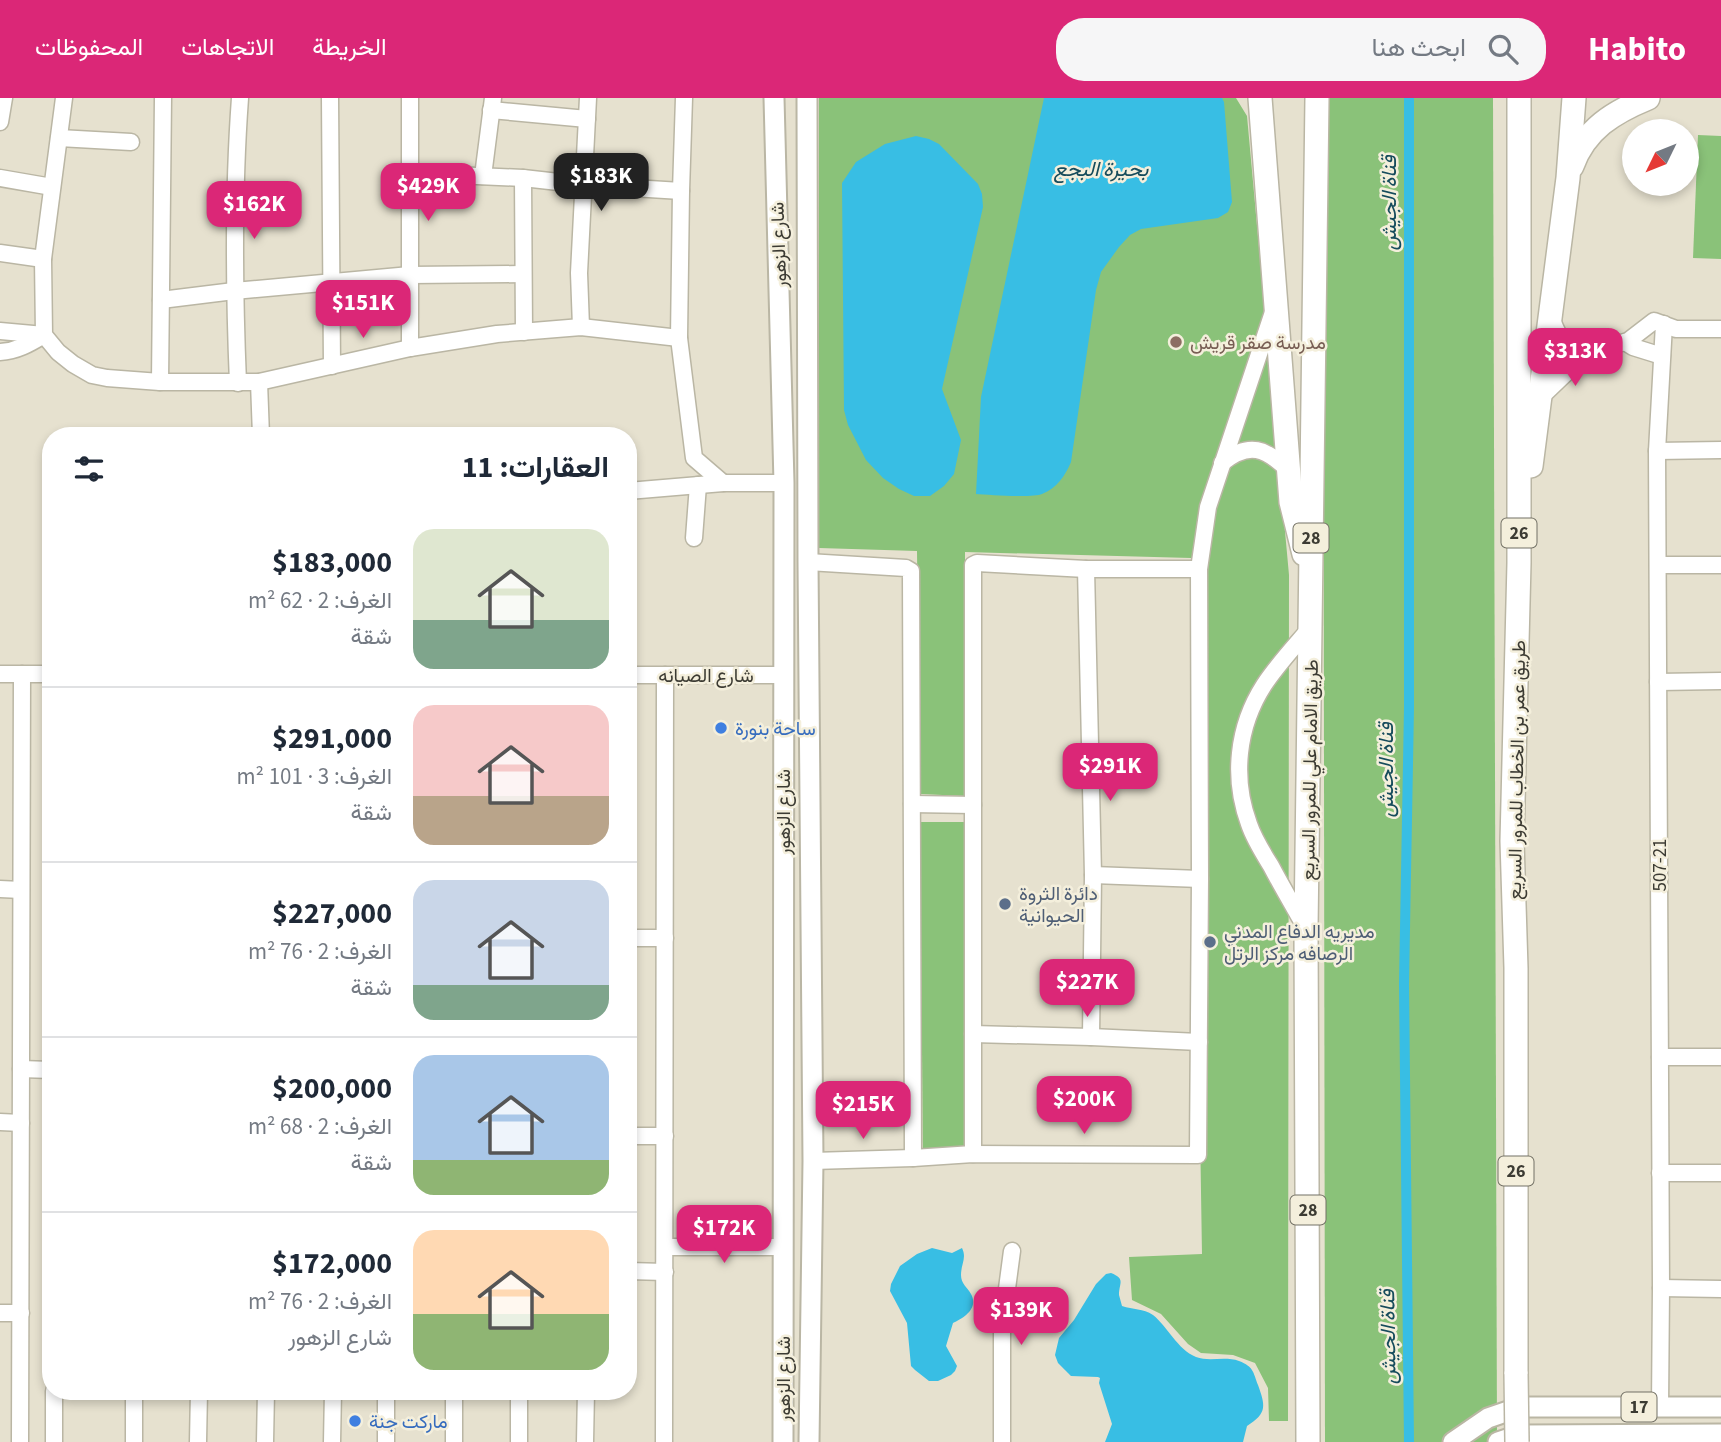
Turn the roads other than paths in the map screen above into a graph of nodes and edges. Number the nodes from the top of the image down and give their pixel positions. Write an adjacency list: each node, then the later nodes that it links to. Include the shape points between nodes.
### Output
1 (4, 98): 19 (street)
2 (64, 98): 21 (street)
3 (163, 98): 37 (street)
4 (240, 98): 36 (street)
5 (330, 98): 35 (street)
6 (410, 98): 23 (street)
7 (588, 98): 18 (street)
8 (684, 98): 30 (street)
9 (774, 98): 63 (main road, شارع الزهور)
10 (807, 98): 68 (main road, شارع الزهور)
11 (1250, 98): 20 (highway)
12 (1259, 98): 20 (highway)
13 (1317, 98): 74 (highway, طريق الامام علي للمرور السريع / 28)
14 (1519, 98): 69 (highway, طريق عمر بن الخطاب للمرور السريع / 26)
15 (1574, 98): 27 (highway)
16 (1648, 98): 27 (highway, via 1602,122 1585,140)
17 (492, 104): 18 (street); 24 (street)
18 (587, 119): 28 (street)
19 (0, 122)
20 (1262, 134): 38 (highway)
21 (59, 138): 22 (street); 29 (street)
22 (131, 142)
23 (410, 173): 24 (street); 34 (street)
24 (483, 176): 26 (street)
25 (0, 178): 29 (street)
26 (523, 178): 28 (street); 33 (street)
27 (1568, 178): 39 (highway)
28 (584, 185): 30 (street); 41 (street)
29 (52, 187): 32 (street)
30 (681, 191): 46 (street)
31 (0, 253): 32 (street)
32 (43, 259): 45 (street)
33 (523, 274): 34 (street); 44 (street)
34 (410, 275): 35 (street); 48 (street)
35 (331, 282): 36 (street); 52 (street)
36 (234, 291): 37 (street); 55 (street)
37 (161, 300): 53 (street)
38 (1276, 303): 60 (street); 61 (highway)
39 (1550, 315): 50 (street, via 1566,346); 56 (highway)
40 (1664, 324): 42 (street, via 1676,329); 47 (street, via 1652,322); 51 (street, 507-21)
41 (581, 327): 44 (street); 46 (street)
42 (1721, 329)
43 (0, 331): 45 (street)
44 (524, 332): 48 (street)
45 (44, 335): 49 (street, via 12,352); 53 (street, via 58,352 92,375)
46 (679, 338): 62 (street, via 694,458)
47 (1625, 342): 50 (street); 51 (street)
48 (410, 348): 52 (street)
49 (0, 352)
50 (1587, 353): 56 (street)
51 (1662, 356): 59 (street, 507-21)
52 (332, 366): 54 (street)
53 (160, 382): 55 (street)
54 (259, 382): 55 (street); 57 (street)
55 (238, 383)
56 (1539, 399): 69 (highway)
57 (261, 427)
58 (1721, 450): 59 (street)
59 (1657, 451): 70 (street, 507-21)
60 (1223, 463): 61 (street, via 1240,450 1250,449 1270,455); 73 (street, via 1208,507)
61 (1289, 471): 74 (highway, via 1292,511)
62 (723, 483): 63 (street); 64 (street)
63 (785, 483): 67 (main road, شارع الزهور)
64 (698, 485): 65 (street); 66 (street)
65 (637, 490)
66 (694, 538)
67 (784, 561): 68 (main road); 79 (main road, شارع الزهور)
68 (808, 562): 84 (street, via 911,571); 106 (main road, شارع الزهور)
69 (1519, 563): 149 (highway, طريق عمر بن الخطاب للمرور السريع / 26, bridge, via 1511,841 1516,968)
70 (1658, 565): 71 (street); 83 (street, 507-21)
71 (1721, 565)
72 (1086, 569): 73 (street); 85 (street, via 973,565); 86 (street)
73 (1199, 569): 87 (street)
74 (1311, 581): 75 (highway, طريق الامام علي للمرور السريع / 28)
75 (1311, 627): 90 (highway, طريق الامام علي للمرور السريع / 28); 90 (street, via 1254,702 1239,763 1249,826)
76 (0, 674): 77 (street)
77 (22, 674): 78 (street); 89 (street)
78 (42, 674)
79 (783, 674): 81 (street, شارع الصيانه); 110 (main road, شارع الزهور)
80 (637, 675): 81 (street, شارع الصيانه)
81 (665, 675): 92 (street)
82 (1721, 681): 83 (street)
83 (1658, 682): 96 (street, 507-21)
84 (912, 804): 85 (street); 105 (street)
85 (973, 805): 93 (street)
86 (1093, 875): 87 (street); 94 (street)
87 (1200, 879): 95 (street)
88 (0, 890): 89 (street)
89 (21, 890): 98 (street)
90 (1306, 929): 146 (highway, طريق الامام علي للمرور السريع / 28)
91 (637, 938): 92 (street)
92 (665, 938): 103 (street)
93 (973, 1034): 94 (street); 104 (street)
94 (1091, 1037): 95 (street)
95 (1199, 1042): 104 (street, via 1198,1155)
96 (1660, 1057): 97 (street); 107 (street, 507-21)
97 (1721, 1057)
98 (21, 1069): 99 (street); 101 (street)
99 (42, 1070)
100 (0, 1122): 101 (street)
101 (21, 1123): 117 (street)
102 (637, 1136): 103 (street)
103 (665, 1136): 109 (street)
104 (973, 1154): 105 (street)
105 (913, 1158): 106 (street)
106 (813, 1161): 144 (main road, شارع الزهور)
107 (1660, 1173): 108 (street); 114 (street, 507-21)
108 (1721, 1173)
109 (664, 1247): 110 (street); 113 (street)
110 (783, 1247): 143 (main road, شارع الزهور)
111 (1012, 1251): 145 (street, via 1002,1326)
112 (637, 1271): 113 (street)
113 (664, 1272): 142 (street)
114 (1661, 1288): 115 (street); 129 (street, 507-21)
115 (1721, 1289)
116 (0, 1313): 117 (street)
117 (21, 1313): 132 (street)
118 (54, 1400): 133 (street)
119 (134, 1400): 134 (street)
120 (198, 1400): 135 (street)
121 (266, 1400): 136 (street)
122 (333, 1400): 137 (street)
123 (386, 1400): 138 (street)
124 (454, 1400): 139 (street)
125 (519, 1400): 140 (street)
126 (586, 1400): 141 (street)
127 (1701, 1406): 128 (main road, 17); 129 (main road, 17); 130 (main road)
128 (1721, 1406)
129 (1660, 1407): 147 (main road, 17, via 1520,1407 1480,1423)
130 (1711, 1434): 131 (main road, 17)
131 (1636, 1438): 148 (main road, 17, via 1520,1435)
132 (20, 1442)
133 (54, 1442)
134 (134, 1442)
135 (198, 1442)
136 (265, 1442)
137 (332, 1442)
138 (386, 1442)
139 (454, 1442)
140 (519, 1442)
141 (585, 1442)
142 (664, 1442)
143 (783, 1442)
144 (809, 1442)
145 (1002, 1442)
146 (1308, 1442)
147 (1453, 1442)
148 (1498, 1442)
149 (1517, 1442)

